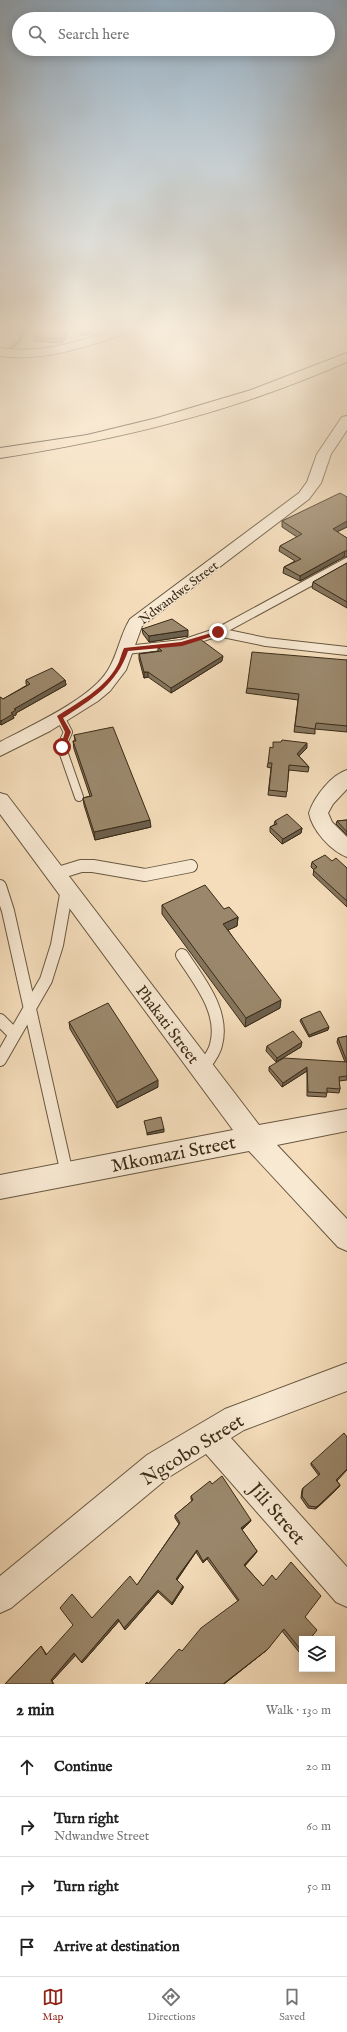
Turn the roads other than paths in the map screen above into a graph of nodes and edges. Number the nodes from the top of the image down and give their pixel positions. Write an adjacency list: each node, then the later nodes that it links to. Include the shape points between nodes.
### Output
1 (202, 411): 3 (highway, via 97,437)
2 (345, 425): 6 (street, Ndwandwe Street, via 324,454 314,483 304,496 136,623 128,636)
3 (0, 453)
4 (347, 562): 5 (lane)
5 (218, 632): 6 (lane, via 182,644); 7 (lane, via 276,645)
6 (126, 650): 8 (street, Ndwandwe Street, via 112,678 94,695)
7 (347, 651)
8 (60, 717): 9 (street, Ndwandwe Street); 11 (lane, via 68,732 63,743 63,751)
9 (0, 750)
10 (347, 777): 13 (street, via 323,801 318,811 318,820)
11 (79, 797)
12 (0, 800): 15 (street, Phakati Street)
13 (347, 849)
14 (191, 866): 15 (lane, via 145,875 81,866)
15 (61, 881): 18 (lane, via 57,945 41,992); 22 (street, Phakati Street)
16 (0, 886): 18 (lane)
17 (182, 955): 22 (lane, via 210,1000 217,1018 216,1046)
18 (31, 1009): 20 (lane); 25 (lane)
19 (0, 1020): 20 (lane)
20 (14, 1034): 21 (lane)
21 (0, 1060)
22 (202, 1069): 24 (street, Phakati Street)
23 (347, 1120): 24 (street, Mkomazi Street)
24 (253, 1137): 25 (street, Mkomazi Street); 27 (street, Phakati Street)
25 (67, 1174): 26 (street, Mkomazi Street)
26 (0, 1187)
27 (347, 1238)
28 (347, 1376): 29 (street, Ngcobo Street, via 234,1419)
29 (209, 1434): 30 (street, Jili Street); 31 (street, Ngcobo Street, via 158,1466)
30 (347, 1591)
31 (0, 1597)

